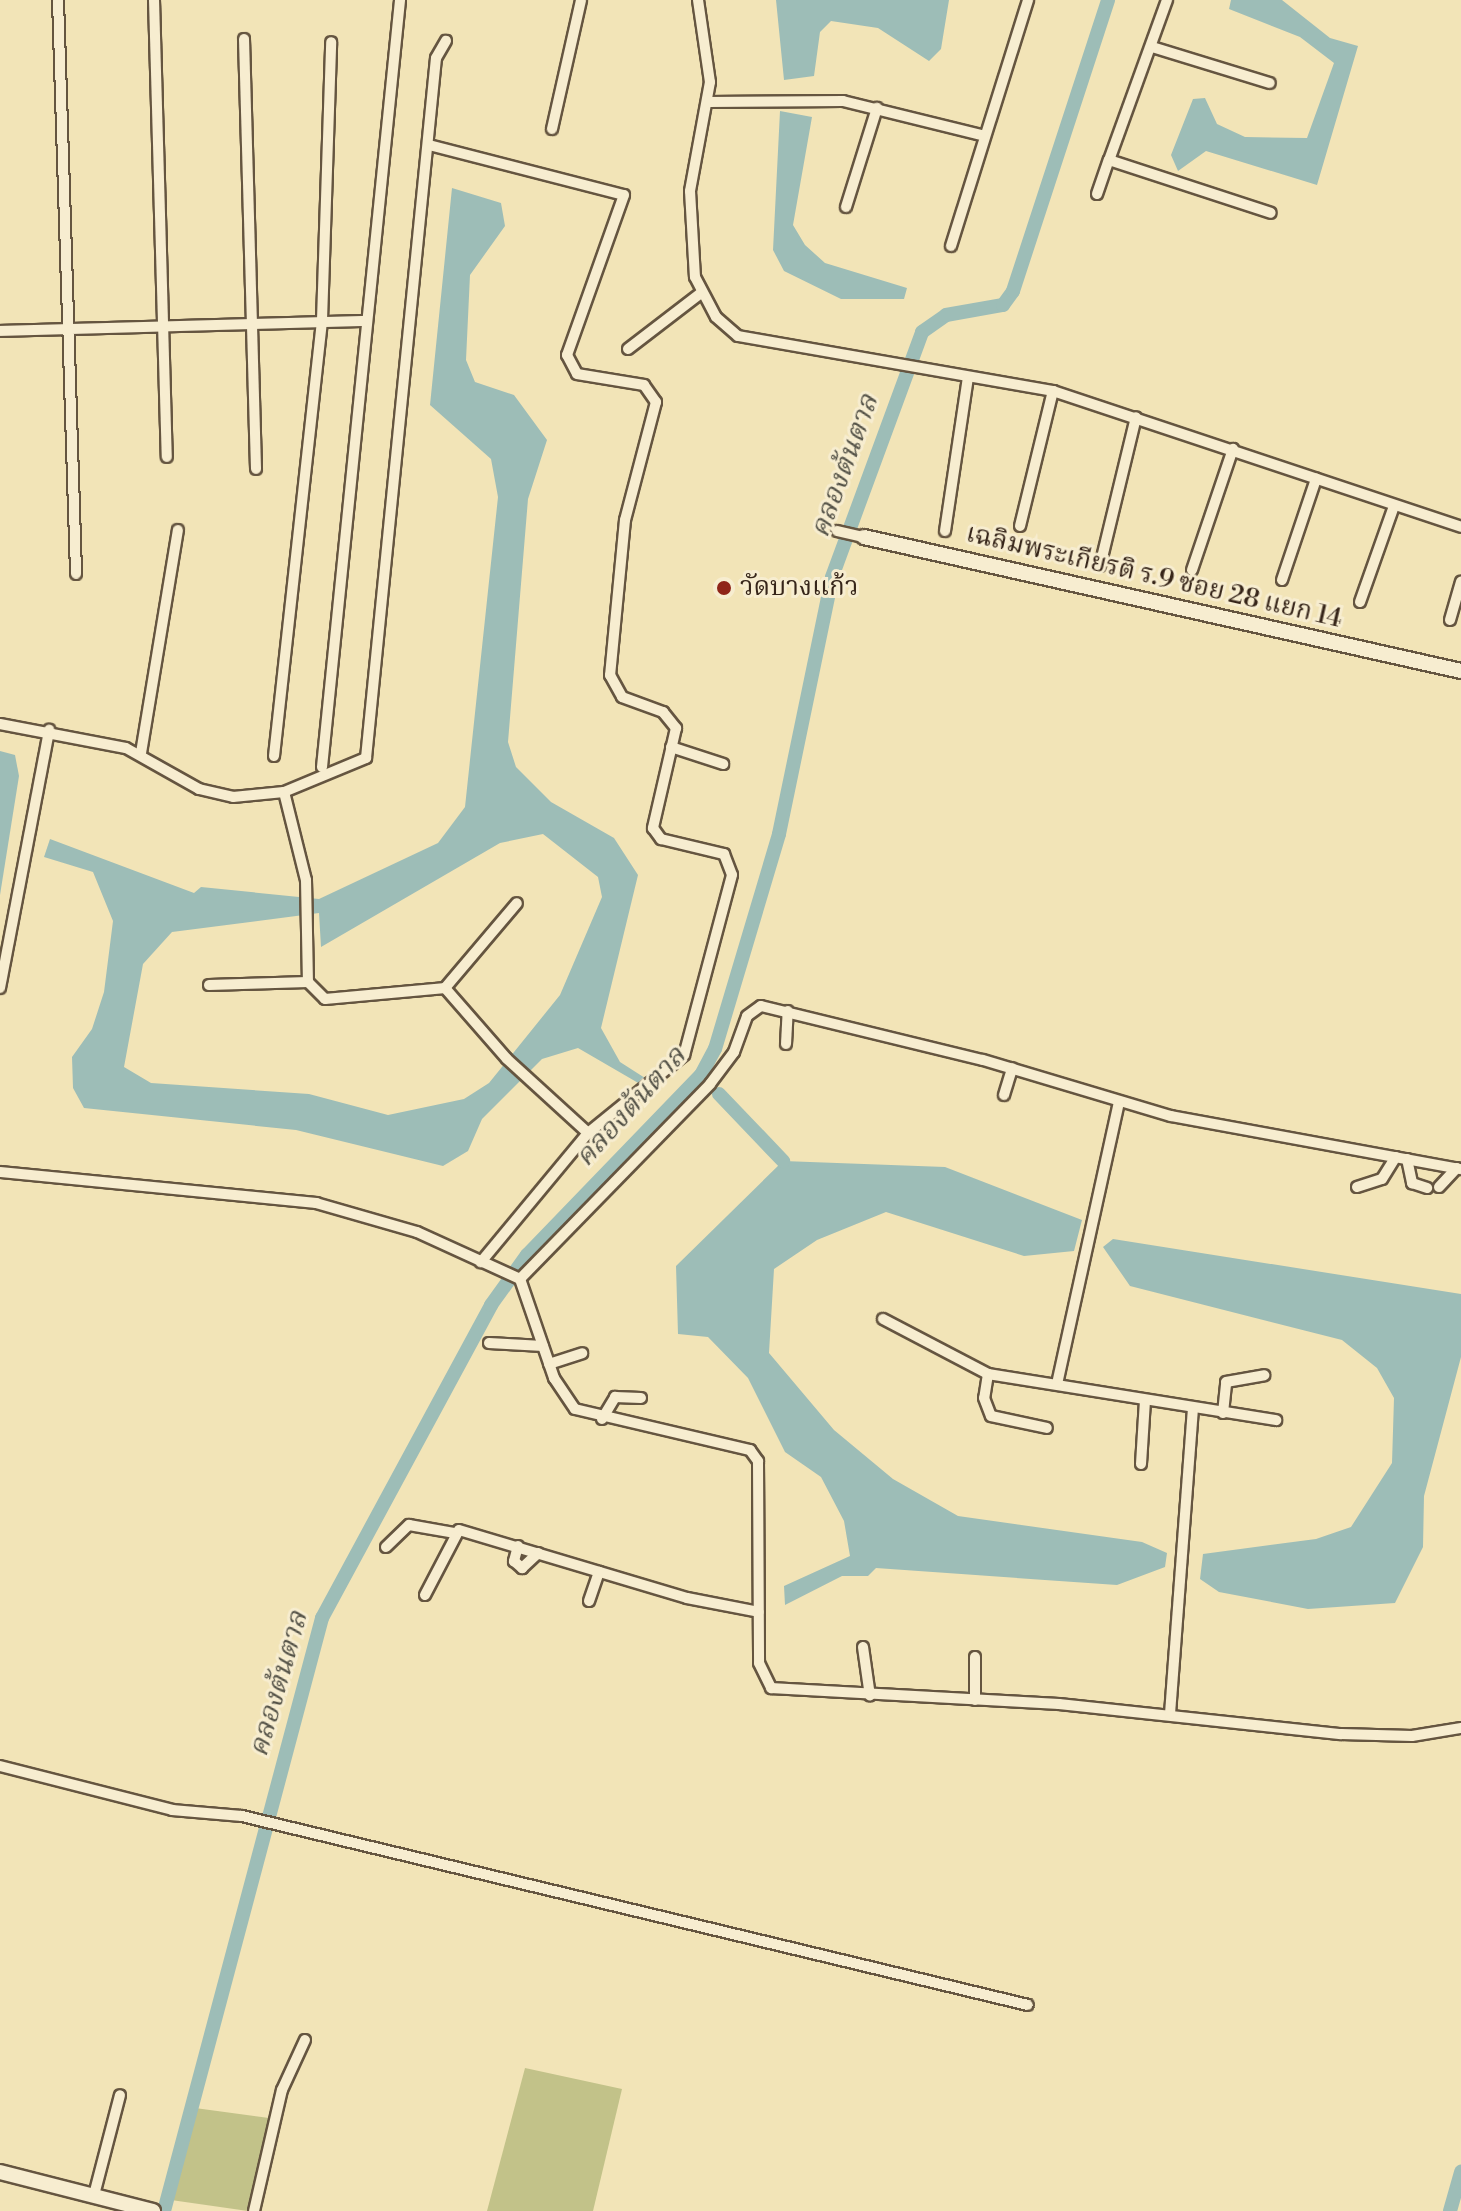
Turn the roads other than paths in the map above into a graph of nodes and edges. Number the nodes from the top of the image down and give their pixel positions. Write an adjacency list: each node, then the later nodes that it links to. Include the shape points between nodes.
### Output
1 (58, 0): 28 (street)
2 (154, 0): 27 (street)
3 (400, 0): 26 (street)
4 (581, 0): 15 (street)
5 (698, 0): 13 (street)
6 (1028, 0): 16 (street)
7 (1167, 0): 11 (street)
8 (244, 39): 25 (street)
9 (446, 41): 17 (street, via 436,58)
10 (331, 42): 24 (street)
11 (1152, 47): 12 (street); 18 (street)
12 (1270, 83)
13 (708, 102): 14 (street, via 843,101); 23 (street, via 690,191)
14 (877, 108): 16 (street); 20 (street)
15 (552, 129)
16 (985, 136): 22 (street)
17 (429, 145): 55 (street, via 624,195 567,355 577,374 655,391 625,520 610,675 622,697 671,719); 60 (street, via 373,740 353,769)
18 (1109, 160): 19 (street); 21 (street)
19 (1097, 194)
20 (846, 207)
21 (1271, 213)
22 (951, 246)
23 (701, 293): 30 (street); 31 (street, via 738,336)
24 (322, 320): 25 (street); 26 (street); 57 (street)
25 (254, 321): 27 (street); 36 (street)
26 (366, 321): 59 (street)
27 (162, 326): 28 (street); 35 (street)
28 (69, 329): 29 (street); 47 (street)
29 (0, 331)
30 (628, 349)
31 (968, 378): 32 (street); 43 (street)
32 (1053, 391): 33 (street); 39 (street)
33 (1136, 417): 34 (street); 45 (street)
34 (1233, 449): 37 (street); 46 (street)
35 (167, 457)
36 (256, 469)
37 (1316, 479): 38 (street); 48 (street)
38 (1394, 506): 40 (street); 50 (street)
39 (1020, 526)
40 (1461, 527)
41 (178, 530): 56 (street)
42 (837, 531): 44 (street, เฉลิมพระเกียรติ ร.9 ซอย 28 แยก 14)
43 (945, 531)
44 (864, 537): 52 (street, เฉลิมพระเกียรติ ร.9 ซอย 28 แยก 14)
45 (1100, 566)
46 (1192, 570)
47 (76, 574)
48 (1282, 580)
49 (1461, 582): 51 (street)
50 (1360, 602)
51 (1450, 620)
52 (1461, 671)
53 (0, 724): 54 (street)
54 (49, 730): 56 (street); 64 (street)
55 (671, 747): 58 (street); 71 (street, via 653,828 661,839 724,854 732,875 691,1042)
56 (141, 753): 60 (street, via 217,796)
57 (274, 756)
58 (723, 764)
59 (322, 767)
60 (284, 792): 62 (street, via 306,880)
61 (517, 903): 65 (street)
62 (308, 982): 63 (street); 65 (street, via 325,999)
63 (209, 985)
64 (0, 988)
65 (445, 988): 71 (street, via 507,1059)
66 (788, 1011): 67 (street); 68 (street); 79 (street, via 753,1009 710,1084)
67 (786, 1044)
68 (1012, 1068): 69 (street); 70 (street)
69 (1004, 1095)
70 (1119, 1103): 72 (street); 87 (street)
71 (588, 1133): 78 (street)
72 (1402, 1158): 73 (street); 75 (street, via 1382,1179); 77 (street, via 1412,1183)
73 (1459, 1168): 76 (street)
74 (0, 1172): 78 (street, via 268,1193 372,1217)
75 (1357, 1187)
76 (1439, 1187)
77 (1427, 1188)
78 (486, 1264): 79 (street)
79 (516, 1278): 82 (street)
80 (883, 1319): 85 (street)
81 (489, 1343): 82 (street)
82 (543, 1346): 84 (street)
83 (582, 1353): 84 (street)
84 (549, 1364): 92 (street, via 575,1409)
85 (988, 1374): 87 (street); 94 (street, via 984,1398 991,1416)
86 (1264, 1375): 91 (street, via 1226,1382)
87 (1057, 1384): 89 (street)
88 (641, 1398): 92 (street, via 615,1397)
89 (1145, 1400): 90 (street); 95 (street)
90 (1193, 1409): 91 (street); 108 (street)
91 (1223, 1413): 93 (street)
92 (602, 1419): 103 (street, via 750,1450 760,1473)
93 (1276, 1420)
94 (1047, 1428)
95 (1141, 1464)
96 (455, 1533): 97 (street); 98 (street, via 409,1525); 101 (street)
97 (518, 1546): 99 (street); 99 (street, via 514,1561 522,1568)
98 (386, 1547)
99 (538, 1553): 100 (street)
100 (599, 1572): 102 (street); 103 (street)
101 (425, 1595)
102 (589, 1601)
103 (759, 1612): 106 (street, via 761,1678 771,1688)
104 (863, 1647): 106 (street)
105 (975, 1657): 107 (street)
106 (870, 1696): 107 (street)
107 (975, 1700): 108 (street)
108 (1170, 1714): 109 (street, via 1341,1734 1426,1736)
109 (1461, 1728)
110 (0, 1766): 111 (street, via 172,1810 242,1816)
111 (1028, 2005)
112 (305, 2040): 117 (street, via 282,2090)
113 (120, 2095): 115 (street)
114 (0, 2172): 115 (street)
115 (94, 2195): 116 (street)
116 (153, 2211)
117 (254, 2211)

